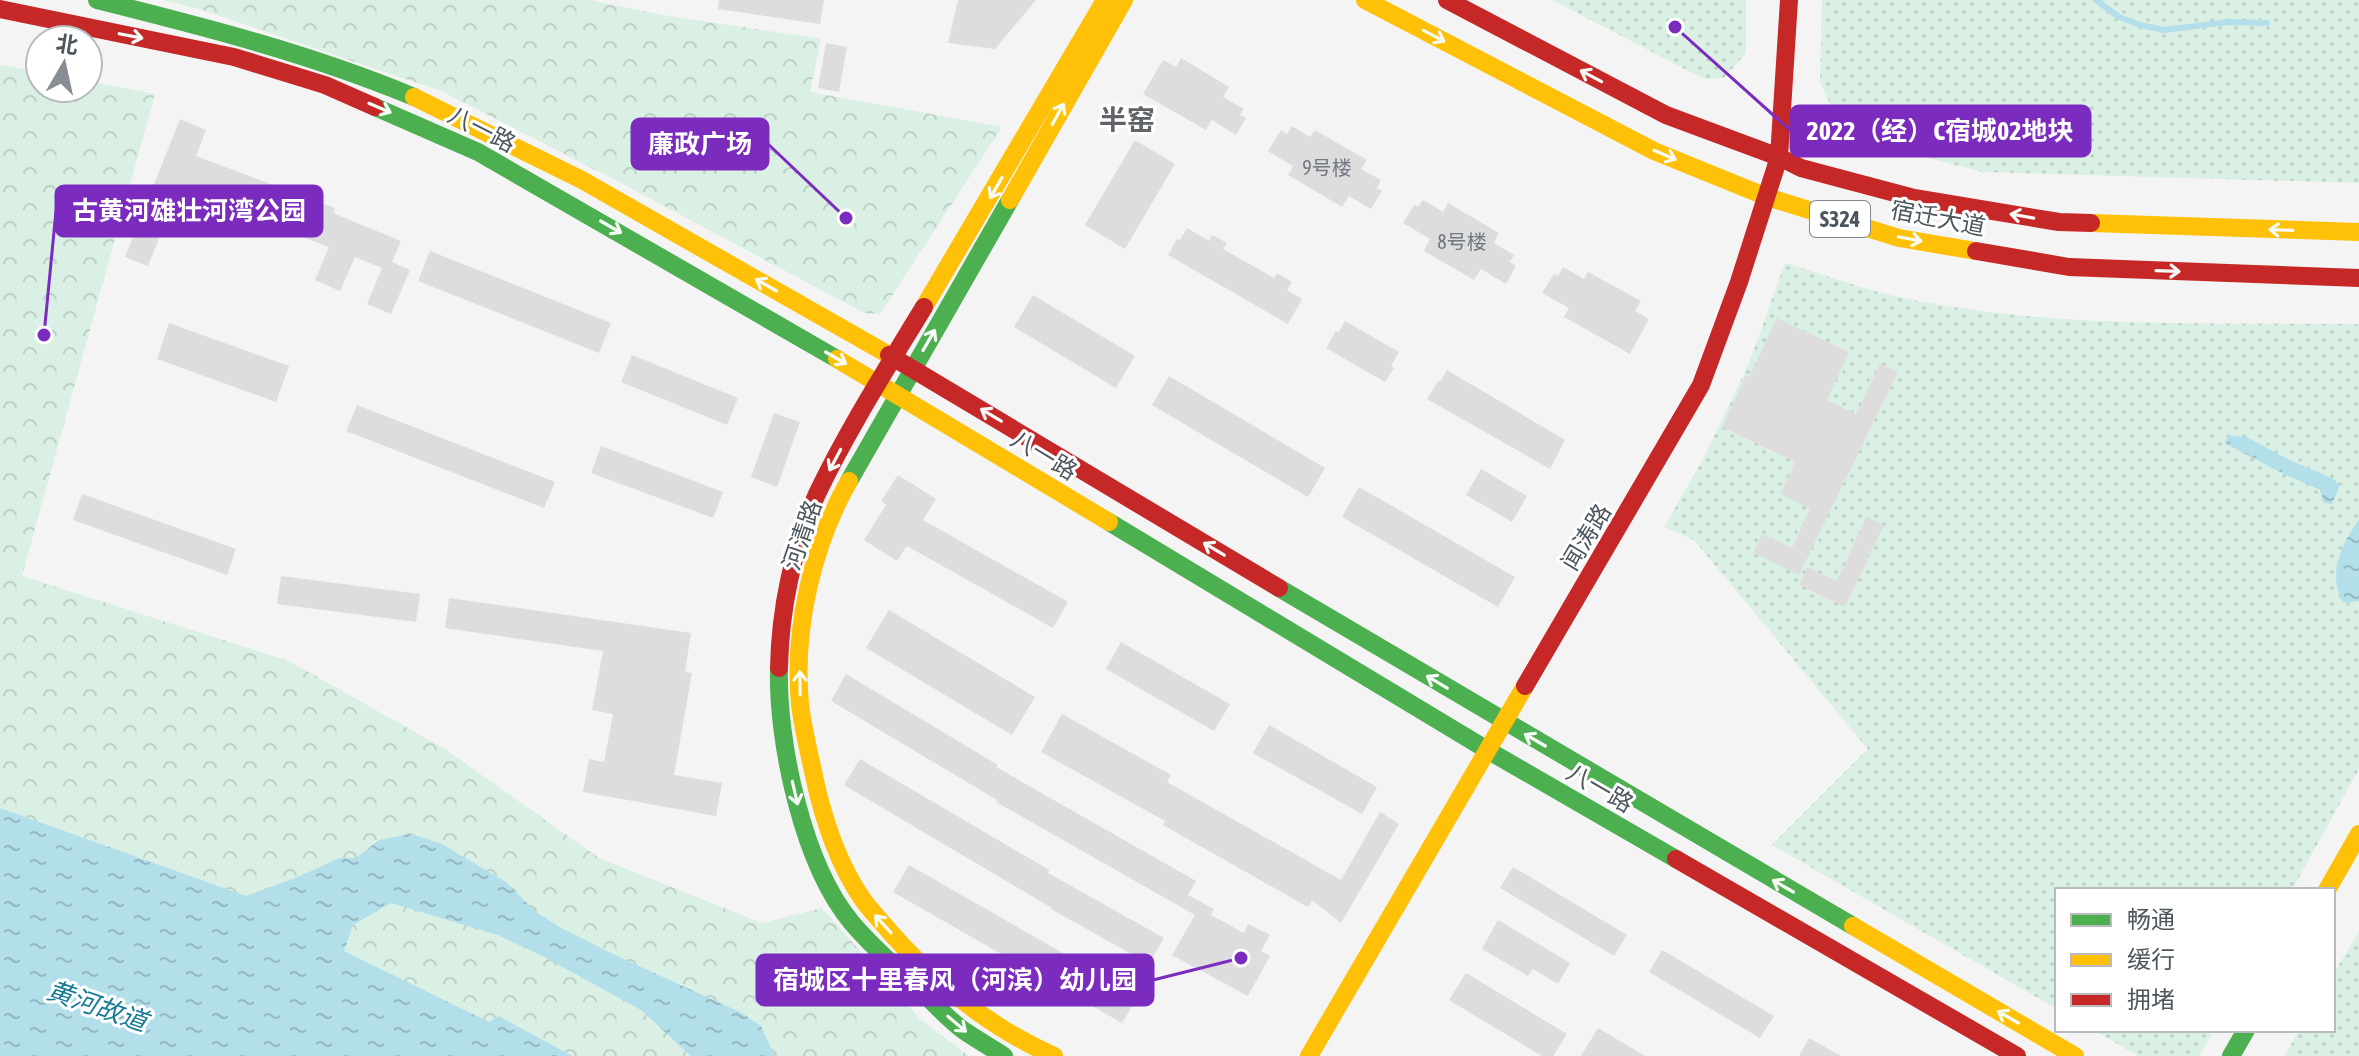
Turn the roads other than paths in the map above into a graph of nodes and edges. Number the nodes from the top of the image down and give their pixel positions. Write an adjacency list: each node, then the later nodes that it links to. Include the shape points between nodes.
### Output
1 (97, 0): 12 (main road, 八一路, one-way to 1, via 582,180 428,103 244,37)
2 (1105, 0): 12 (main road, 河清路, one-way to 12)
3 (1124, 0): 13 (main road, 河清路, one-way to 3)
4 (1365, 0): 9 (main road, 宿迁大道 / S324, one-way to 9, via 1654,151)
5 (1447, 0): 8 (main road, 宿迁大道 / S324, one-way to 5, via 1666,115)
6 (1789, 0): 8 (main road, 闻涛路)
7 (0, 9): 14 (main road, 八一路, one-way to 14, via 234,57 325,85 389,112 478,152)
8 (1779, 157): 9 (main road, 闻涛路); 10 (main road, 宿迁大道 / S324, one-way to 8, via 2059,222 1914,198 1801,168)
9 (1767, 197): 11 (main road, 宿迁大道 / S324, one-way to 11, via 1899,238 2069,267); 16 (main road, 闻涛路, via 1701,385)
10 (2359, 232)
11 (2359, 278)
12 (894, 358): 13 (main road, 八一路); 14 (main road, 河清路)
13 (913, 369): 15 (main road, 河清路); 16 (main road, 八一路, one-way to 13)
14 (879, 384): 15 (main road, 八一路); 21 (main road, 河清路, one-way to 21, via 817,495 796,551 779,659 783,744 802,821 826,882 851,922 960,1028)
15 (898, 395): 17 (main road, 八一路); 22 (main road, 河清路, one-way to 15, via 1025,1045 921,967 863,901 822,809 800,686 806,605 835,510)
16 (1504, 722): 17 (main road, 闻涛路); 25 (main road, 八一路, one-way to 16)
17 (1489, 751): 23 (main road, 闻涛路); 24 (main road, 八一路)
18 (2359, 834): 19 (main road)
19 (2328, 888)
20 (2245, 1032): 26 (main road)
21 (1004, 1056)
22 (1054, 1056)
23 (1309, 1056)
24 (2017, 1056)
25 (2075, 1056)
26 (2231, 1056)

